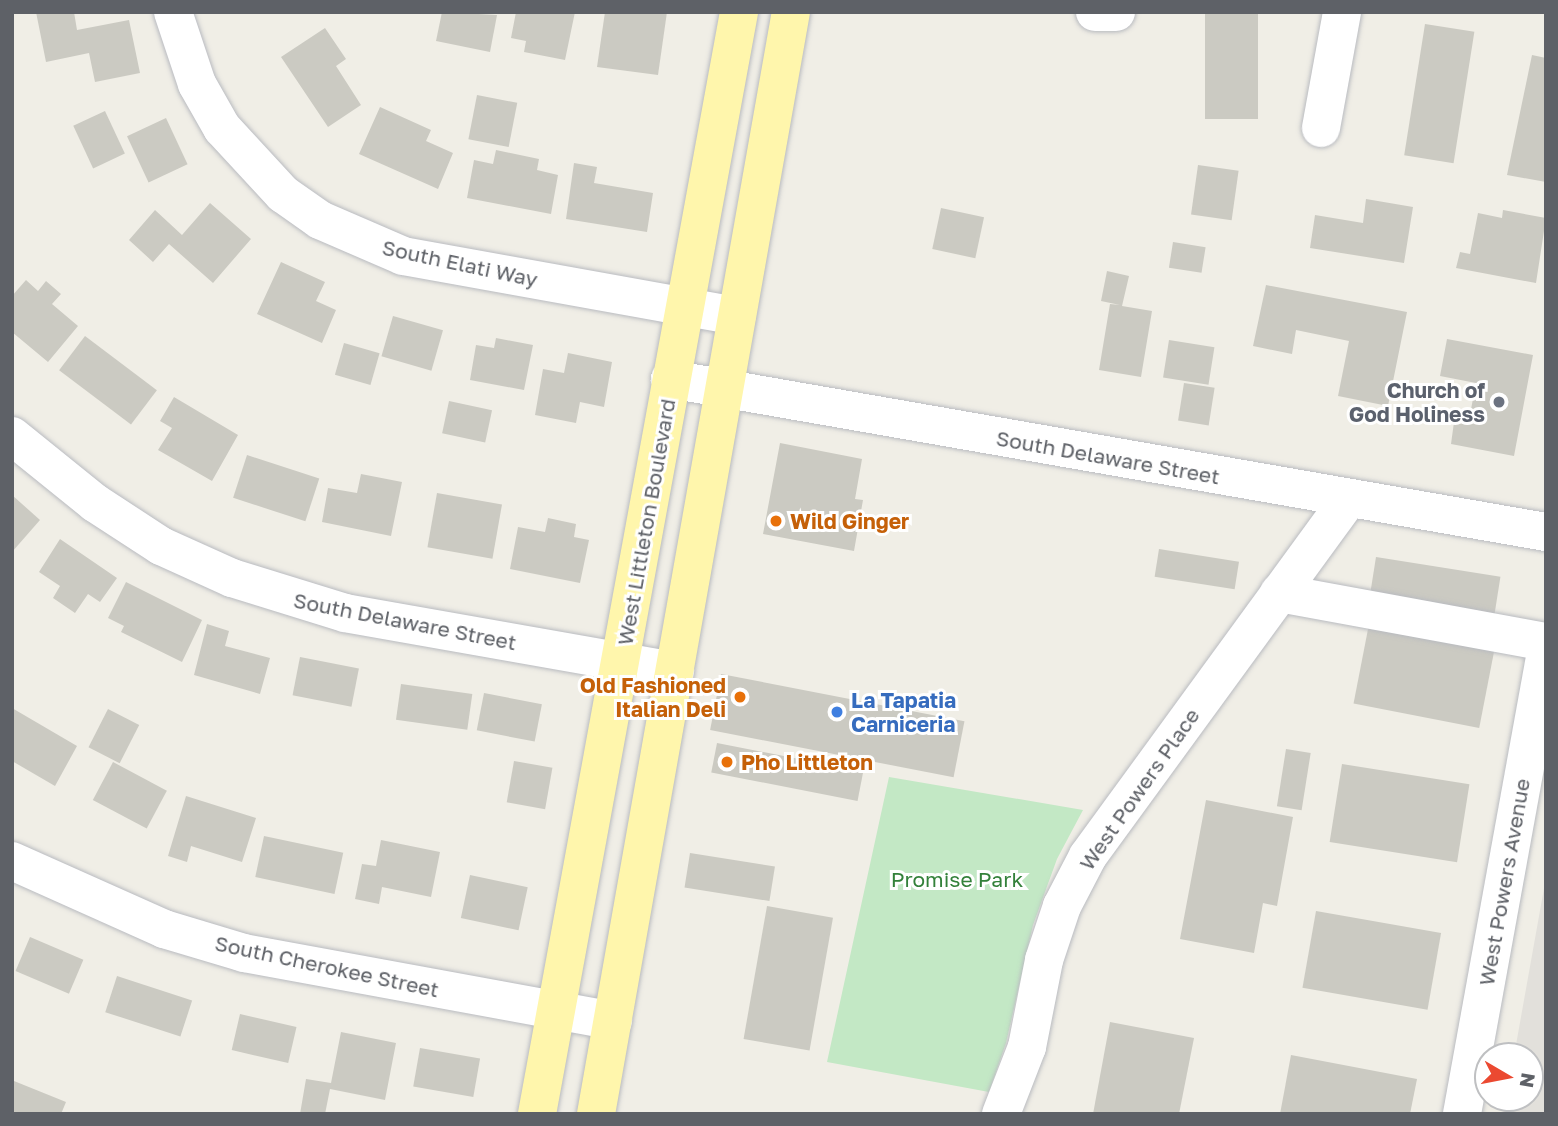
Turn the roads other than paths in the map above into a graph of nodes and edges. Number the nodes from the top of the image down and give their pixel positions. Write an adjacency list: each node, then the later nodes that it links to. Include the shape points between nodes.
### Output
1 (173, 12): 8 (street, South Elati Way, via 197,84 222,128 267,178 320,220 403,256)
2 (739, 12): 8 (main road, West Littleton Boulevard)
3 (791, 12): 9 (main road)
4 (1095, 12): 5 (street)
5 (1116, 12)
6 (1342, 12): 7 (street)
7 (1321, 128)
8 (684, 307): 9 (street, South Elati Way); 10 (main road, West Littleton Boulevard)
9 (737, 316): 11 (main road)
10 (670, 379): 11 (street, South Delaware Street); 18 (main road, West Littleton Boulevard)
11 (725, 388): 13 (street, South Delaware Street); 19 (main road)
12 (12, 436): 18 (street, South Delaware Street, via 95,503 161,546 232,578 345,613)
13 (1348, 500): 14 (street, South Delaware Street); 15 (street, West Powers Place)
14 (1546, 532)
15 (1279, 593): 16 (street); 25 (street, West Powers Place, via 1088,856 1055,928 1027,1047)
16 (1546, 642)
17 (1546, 650): 26 (street, West Powers Avenue)
18 (622, 662): 19 (street, South Delaware Street); 21 (main road, West Littleton Boulevard)
19 (675, 671): 22 (main road)
20 (12, 861): 21 (street, South Cherokee Street, via 164,929 244,953)
21 (554, 1011): 22 (street, South Cherokee Street); 23 (main road, West Littleton Boulevard)
22 (613, 1021): 24 (main road)
23 (537, 1114)
24 (596, 1114)
25 (1001, 1114)
26 (1462, 1114)

